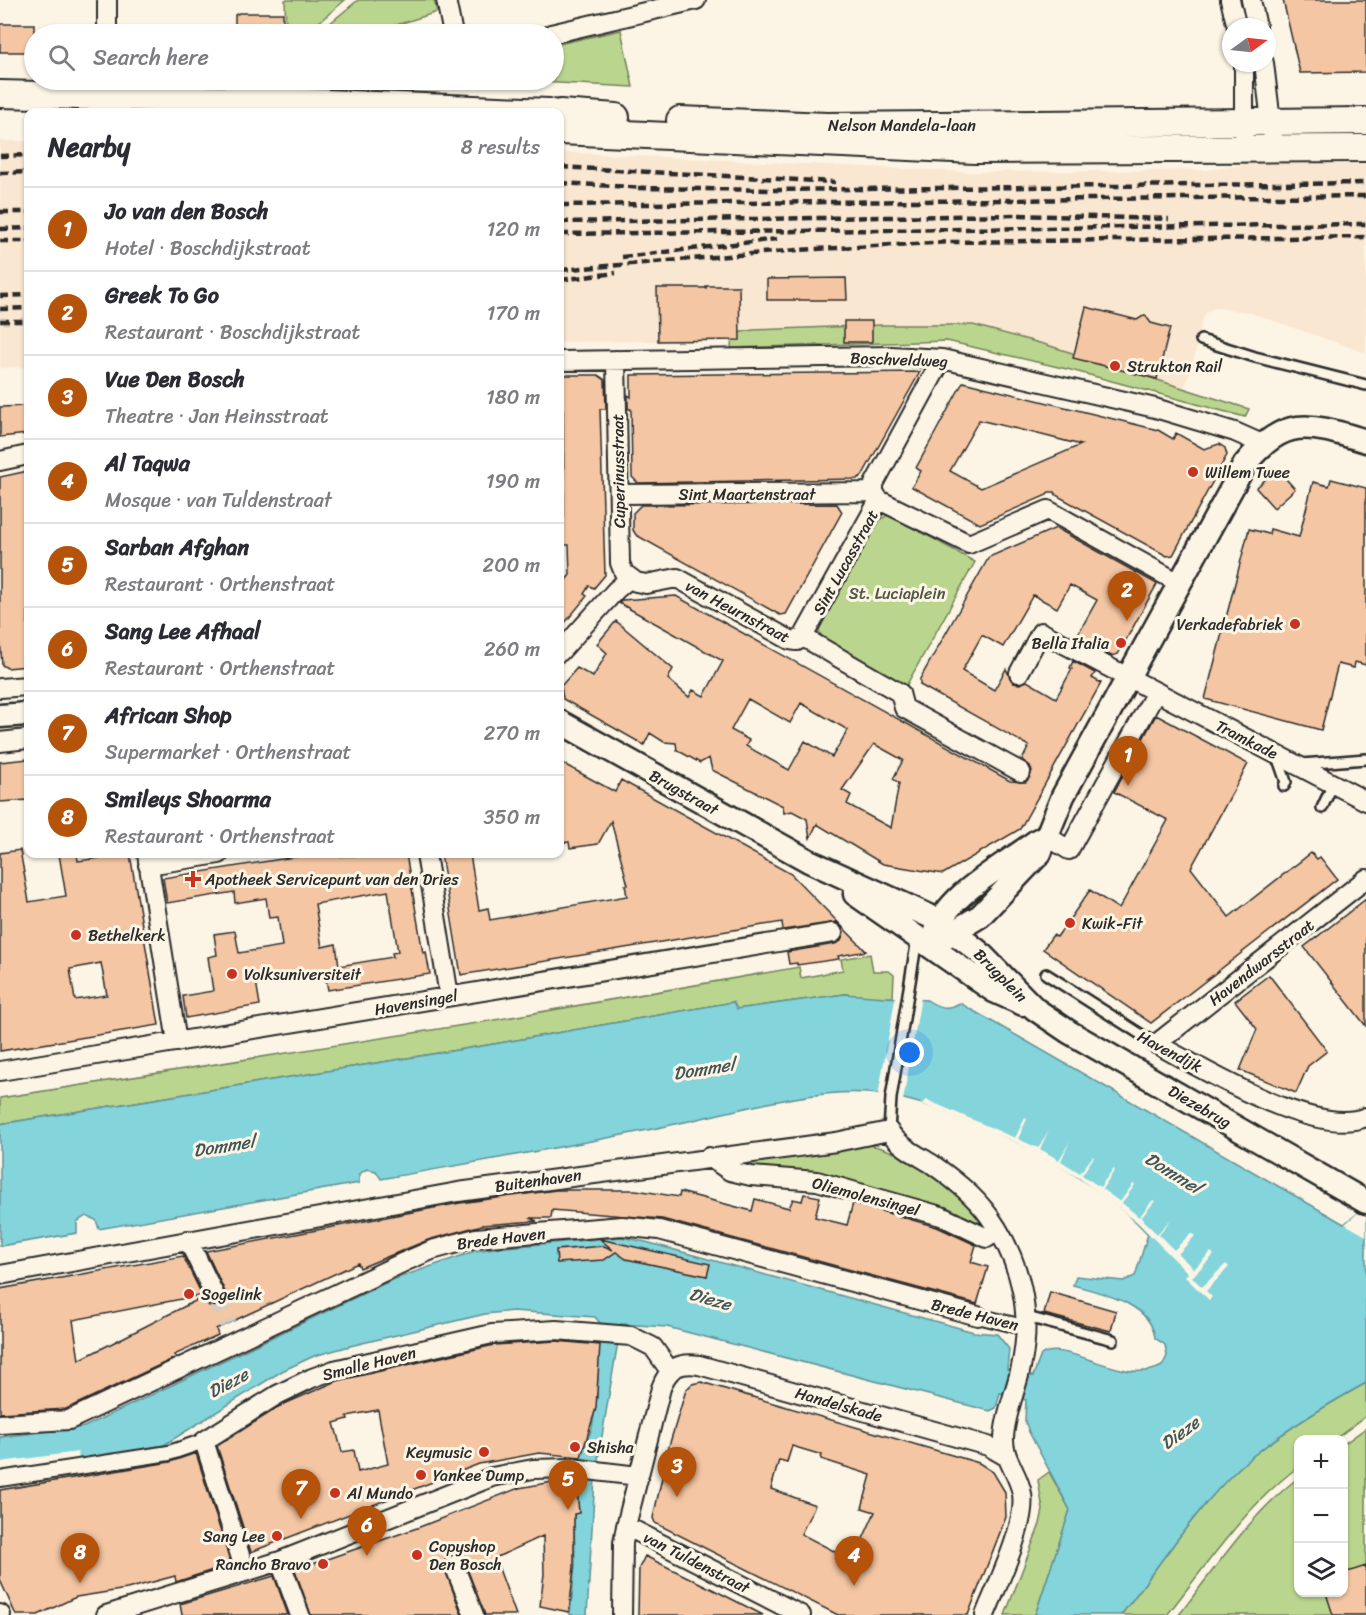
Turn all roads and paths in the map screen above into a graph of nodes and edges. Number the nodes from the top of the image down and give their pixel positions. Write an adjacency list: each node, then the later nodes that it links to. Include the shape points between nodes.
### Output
1 (107, 0): 8 (street)
2 (446, 0): 9 (street)
3 (696, 0): 10 (street)
4 (1230, 0): 6 (street)
5 (1251, 0): 7 (street)
6 (1235, 18)
7 (1255, 18)
8 (107, 24)
9 (451, 24)
10 (564, 31)
11 (1244, 72): 18 (street)
12 (1265, 72): 20 (street)
13 (0, 94): 14 (main road)
14 (458, 108)
15 (0, 111): 16 (main road)
16 (24, 111)
17 (564, 113): 18 (main road, Nelson Mandela-laan, via 827,126)
18 (1244, 121): 20 (main road, Nelson Mandela-laan); 22 (street)
19 (1366, 121): 20 (main road, Nelson Mandela-laan)
20 (1273, 122): 23 (street)
21 (564, 131): 22 (main road, Nelson Mandela-laan, via 975,150)
22 (1244, 147): 23 (main road, Nelson Mandela-laan)
23 (1274, 147): 24 (main road, Nelson Mandela-laan)
24 (1366, 148)
25 (1201, 340): 29 (lane)
26 (942, 358): 27 (street, Boschveldweg); 31 (street, Boschveldweg, via 1155,408); 35 (street, Sint Lucasstraat, via 874,484)
27 (616, 360): 28 (street, Boschveldweg); 34 (street, Cuperinusstraat)
28 (564, 361)
29 (1366, 385)
30 (1366, 441): 31 (street, via 1307,428 1288,429)
31 (1262, 444): 37 (street, via 1245,464)
32 (24, 455): 33 (street)
33 (0, 461)
34 (619, 494): 35 (street, Sint Maartenstraat); 36 (street, Cuperinusstraat, via 620,563)
35 (877, 496): 37 (street, via 969,544 1048,510); 38 (street, Sint Lucasstraat)
36 (630, 579): 38 (street, van Heurnstraat, via 646,584 677,578 790,640); 39 (street)
37 (1179, 583): 41 (street)
38 (802, 637): 53 (street, van Heurnstraat, via 900,693 904,708)
39 (564, 648)
40 (1019, 672): 41 (street, Tramkade, via 1041,632)
41 (1126, 678): 44 (street, Tramkade); 58 (street)
42 (24, 686): 43 (street)
43 (0, 688)
44 (1156, 692): 50 (street, Tramkade); 58 (street, via 1069,850)
45 (24, 714): 46 (street)
46 (0, 716)
47 (564, 724): 61 (street, Brugstraat)
48 (24, 739): 49 (street)
49 (0, 742)
50 (1277, 754): 52 (street, Tramkade); 55 (lane)
51 (1366, 759): 52 (lane)
52 (1296, 765): 54 (street, Tramkade)
53 (1021, 772)
54 (1333, 784): 56 (street, Tramkade); 57 (lane)
55 (1284, 786)
56 (1366, 801)
57 (1322, 808)
58 (1045, 835): 64 (street, via 956,899); 64 (street, via 1040,853 980,916)
59 (427, 858): 68 (street)
60 (148, 859): 70 (street)
61 (809, 861): 63 (street, Brugstraat); 66 (street, Brugstraat)
62 (1366, 879): 71 (street, Havendwarsstraat)
63 (873, 891): 64 (street, Brugplein)
64 (947, 926): 66 (street); 69 (street, Brugplein)
65 (833, 933): 68 (street, Havensingel)
66 (925, 941): 69 (street, Brugplein, via 994,991); 74 (lane, via 913,966)
67 (1046, 974): 71 (lane, Havendijk)
68 (449, 996): 70 (street, Havensingel)
69 (1035, 1009): 76 (street, Diezebrug)
70 (177, 1042): 72 (street, Havensingel)
71 (1156, 1044): 73 (street, Havendijk, via 1254,1095 1301,1114 1334,1122 1354,1122)
72 (0, 1071)
73 (1366, 1117)
74 (889, 1131): 75 (street, Buitenhaven, via 836,1142); 82 (street, via 902,1146 954,1180 988,1215 1016,1266)
75 (709, 1157): 77 (street, Oliemolensingel, via 730,1171 817,1181 941,1216); 78 (street, Buitenhaven, via 458,1192)
76 (1366, 1202)
77 (987, 1238)
78 (188, 1240): 79 (street, Buitenhaven); 80 (street)
79 (0, 1275)
80 (215, 1296)
81 (978, 1316): 82 (street, Brede Haven); 85 (street, Brede Haven, via 684,1236 622,1226 463,1240 232,1332 69,1420)
82 (1027, 1322): 83 (lane); 87 (street, via 1004,1441)
83 (1113, 1340)
84 (670, 1371): 86 (street, Smalle Haven, via 653,1347 631,1336 589,1331 500,1333 334,1370 294,1386); 87 (street, Handelskade, via 678,1365 699,1365 988,1446); 88 (street, via 661,1388)
85 (0, 1424)
86 (204, 1441): 89 (street, Smalle Haven, via 169,1453); 93 (street)
87 (1007, 1457): 99 (street, via 1020,1485 1024,1509)
88 (638, 1476): 90 (street); 91 (street, via 533,1468 492,1477)
89 (0, 1479)
90 (626, 1526): 97 (street); 98 (street, van Tuldenstraat)
91 (280, 1561): 93 (street); 95 (street)
92 (454, 1564): 96 (street)
93 (245, 1571): 94 (street)
94 (106, 1615)
95 (300, 1615)
96 (474, 1615)
97 (622, 1615)
98 (801, 1615)
99 (985, 1615)

